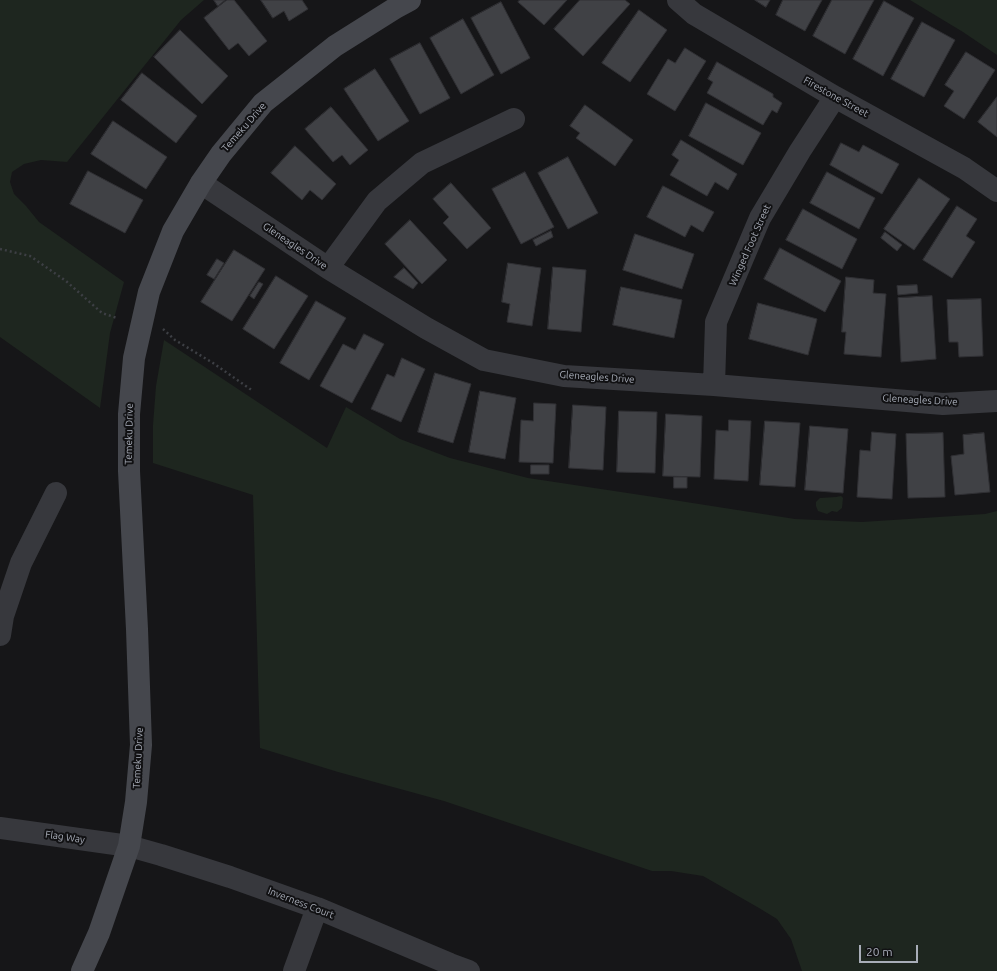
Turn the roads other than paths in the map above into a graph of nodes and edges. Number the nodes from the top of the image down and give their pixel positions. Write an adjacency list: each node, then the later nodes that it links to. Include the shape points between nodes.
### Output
1 (410, 0): 5 (street, Temeku Drive, via 335,46 263,103)
2 (678, 0): 3 (street, Firestone Street, via 694,14)
3 (835, 98): 6 (street, Firestone Street, via 964,168); 8 (street, Winged Foot Street, via 760,218 716,322)
4 (514, 119): 7 (street, via 422,163 377,200)
5 (201, 183): 7 (street, Gleneagles Drive); 13 (street, Temeku Drive, via 174,231 149,292 134,358 129,414 129,471 141,745)
6 (997, 191)
7 (328, 268): 8 (street, Gleneagles Drive, via 484,360 564,376)
8 (714, 385): 9 (street, Gleneagles Drive, via 943,404)
9 (997, 401)
10 (56, 493): 11 (street, via 21,563 3,616)
11 (0, 635)
12 (0, 828): 13 (street, Flag Way)
13 (129, 846): 14 (street, Inverness Court, via 230,877); 15 (street, Temeku Drive, via 100,933)
14 (316, 908): 16 (street); 17 (street, Inverness Court)
15 (82, 971)
16 (294, 971)
17 (469, 971)

